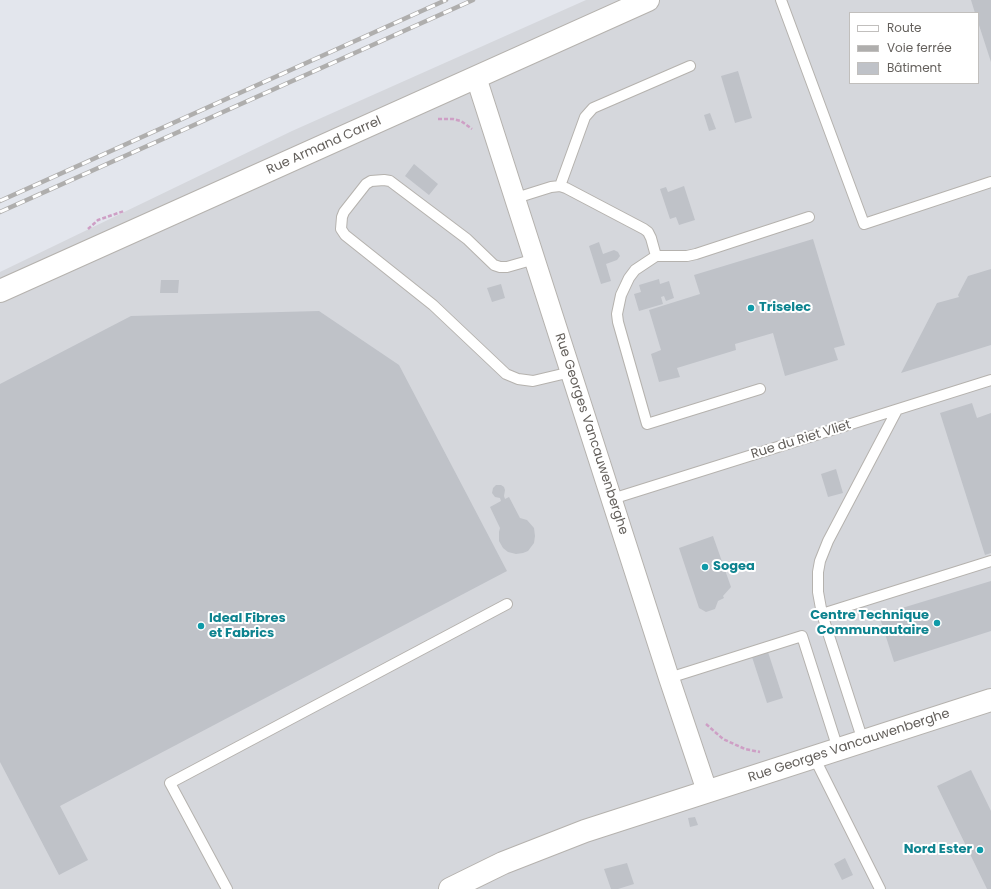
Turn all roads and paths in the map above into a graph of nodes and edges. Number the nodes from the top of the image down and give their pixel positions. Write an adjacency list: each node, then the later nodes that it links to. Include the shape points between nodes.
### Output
1 (648, 0): 4 (street, Rue Armand Carrel)
2 (781, 0): 5 (lane, via 864,224)
3 (690, 66): 6 (lane, via 593,108 585,117)
4 (476, 77): 7 (street, Rue Georges Vancauwenberghe); 11 (street, Rue Armand Carrel)
5 (991, 182)
6 (560, 186): 7 (lane); 9 (lane, via 644,229 651,238)
7 (516, 198): 10 (street, Rue Georges Vancauwenberghe)
8 (809, 217): 9 (lane, via 696,254)
9 (656, 256): 14 (lane, via 635,270 629,278 621,295 617,314 647,424)
10 (535, 259): 12 (street, Rue Georges Vancauwenberghe); 12 (lane, via 508,267 494,265 467,239 390,181 371,181 366,184 342,217 341,229 345,235 433,305 506,374 518,380 534,381)
11 (0, 291)
12 (571, 372): 16 (street, Rue Georges Vancauwenberghe)
13 (991, 380): 15 (lane, Rue du Riet Vliet)
14 (760, 389)
15 (897, 410): 16 (lane, Rue du Riet Vliet); 19 (lane, via 854,488 824,550 818,582)
16 (612, 499): 20 (street, Rue Georges Vancauwenberghe)
17 (991, 561): 19 (lane)
18 (507, 604): 26 (lane, via 170,783)
19 (822, 614): 22 (lane)
20 (669, 678): 23 (lane, via 802,636); 25 (street, Rue Georges Vancauwenberghe)
21 (991, 700): 22 (street, Rue Georges Vancauwenberghe)
22 (863, 741): 23 (street, Rue Georges Vancauwenberghe)
23 (838, 749): 24 (street, Rue Georges Vancauwenberghe)
24 (814, 757): 25 (street, Rue Georges Vancauwenberghe); 28 (lane)
25 (707, 791): 27 (street, Rue Georges Vancauwenberghe, via 549,844)
26 (227, 889)
27 (450, 889)
28 (880, 889)

